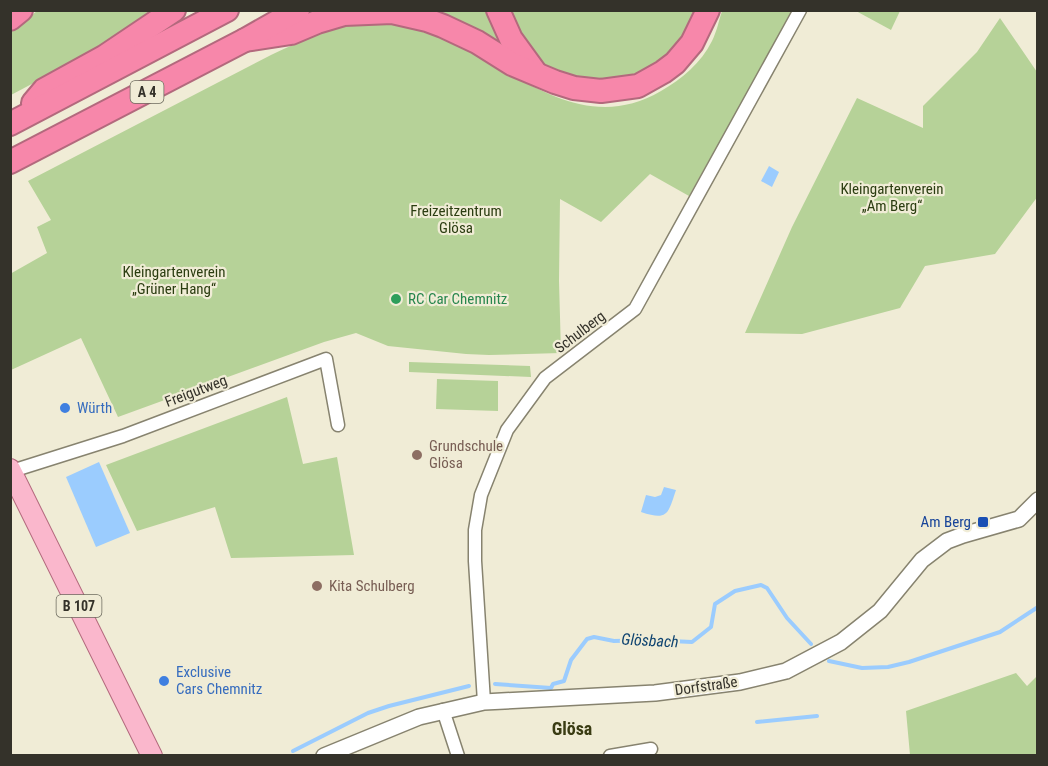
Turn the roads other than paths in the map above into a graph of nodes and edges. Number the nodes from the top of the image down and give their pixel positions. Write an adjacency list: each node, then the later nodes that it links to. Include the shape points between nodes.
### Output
1 (21, 10): 8 (highway)
2 (174, 10): 11 (highway, via 104,57 44,90)
3 (227, 10): 11 (highway, A 4)
4 (298, 10): 9 (highway, A 4)
5 (498, 10): 10 (highway, via 511,39)
6 (708, 10): 10 (highway, via 685,53 638,86 588,91)
7 (800, 10): 16 (street, Schulberg, via 634,309 545,378 507,430 480,495 475,530)
8 (10, 19)
9 (245, 40): 10 (highway, via 291,33 344,14 392,12 443,26 512,64); 12 (highway, A 4)
10 (535, 72)
11 (24, 116)
12 (10, 162)
13 (338, 425): 14 (street, Freigutweg, via 326,359 123,436)
14 (11, 470): 19 (main road, B 107)
15 (1037, 502): 16 (street, Dorfstraße, via 1019,519 947,541 922,560 880,611 842,642 786,671 740,682 655,693)
16 (484, 702): 17 (street, Dorfstraße)
17 (443, 710): 20 (street, Dorfstraße, via 392,726); 21 (street)
18 (651, 749): 22 (street)
19 (152, 756)
20 (324, 756)
21 (458, 756)
22 (610, 756)

